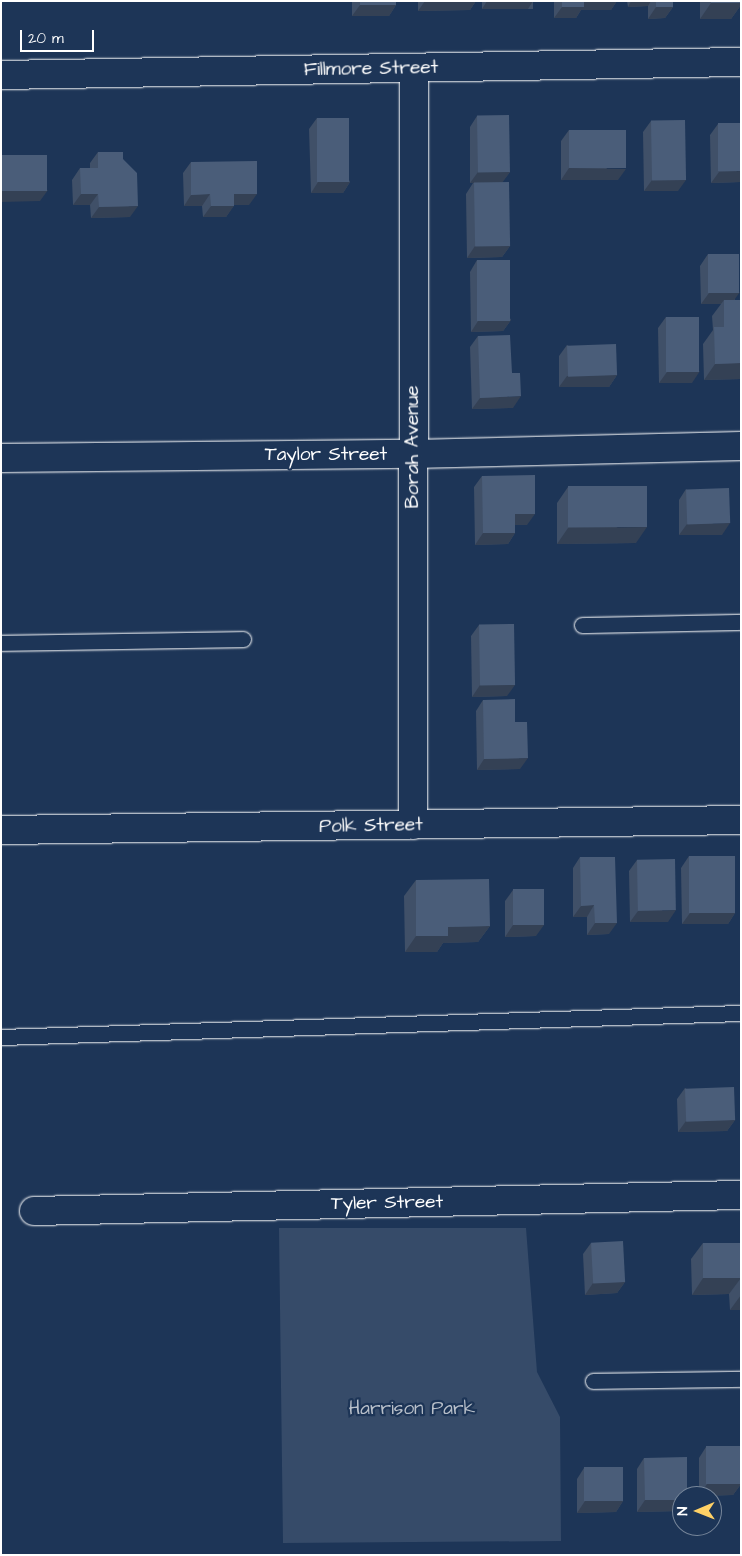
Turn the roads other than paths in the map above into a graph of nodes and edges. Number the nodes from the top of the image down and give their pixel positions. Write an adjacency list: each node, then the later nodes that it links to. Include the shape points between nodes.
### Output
1 (741, 62): 2 (street, Fillmore Street)
2 (414, 68): 3 (street, Fillmore Street); 5 (street, Borah Avenue)
3 (1, 74)
4 (741, 446): 5 (street, Taylor Street)
5 (413, 454): 6 (street, Taylor Street); 12 (street, Borah Avenue)
6 (1, 458)
7 (741, 622): 8 (lane)
8 (582, 625)
9 (243, 639): 10 (lane)
10 (1, 643)
11 (741, 820): 12 (street, Polk Street)
12 (412, 825): 13 (street, Polk Street)
13 (1, 830)
14 (741, 1013): 15 (lane)
15 (1, 1037)
16 (741, 1195): 17 (street, Tyler Street)
17 (34, 1211)
18 (741, 1379): 19 (lane)
19 (593, 1382)

